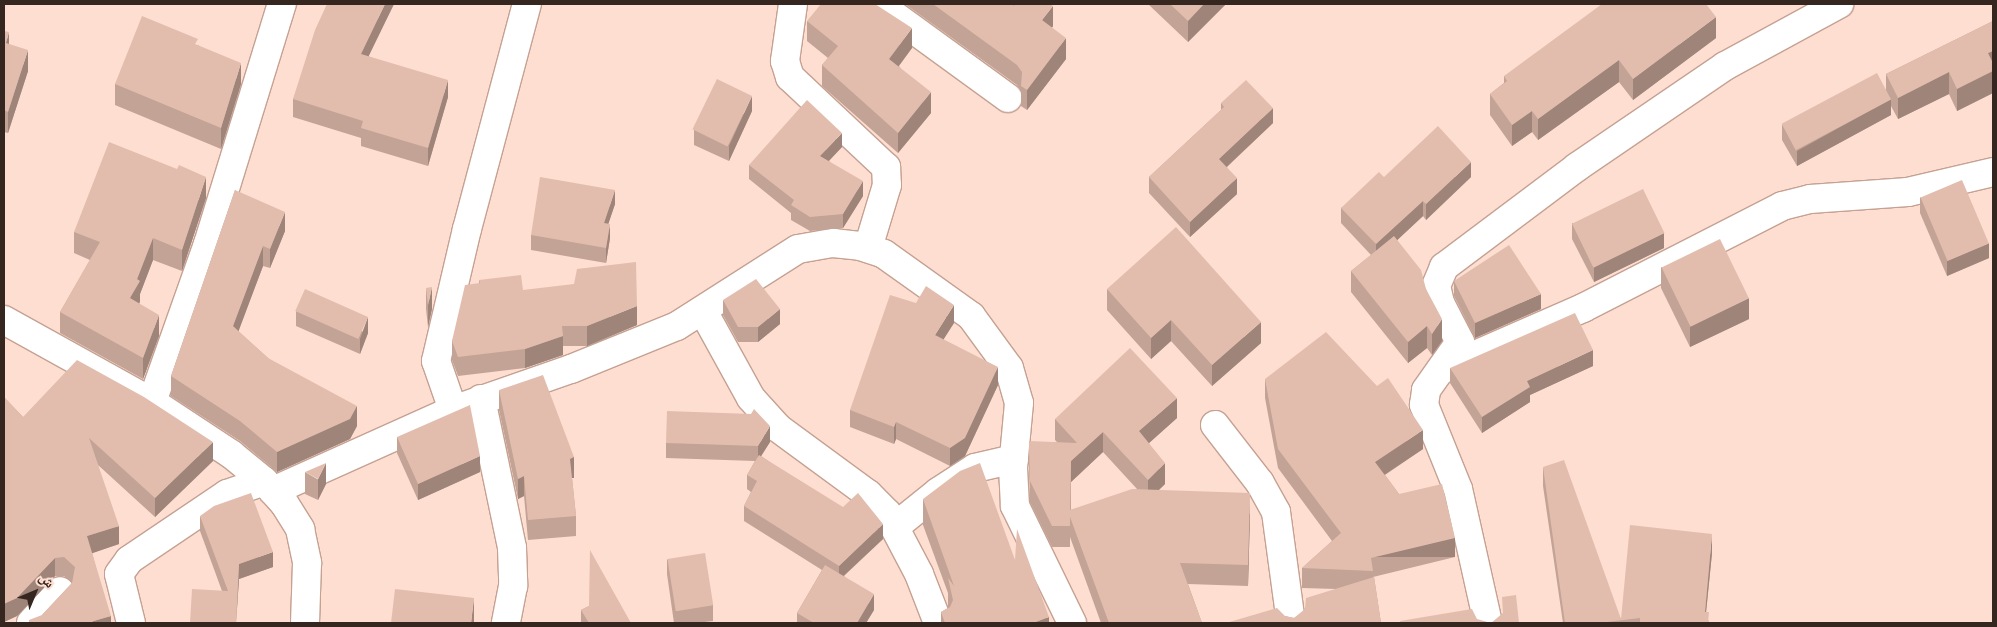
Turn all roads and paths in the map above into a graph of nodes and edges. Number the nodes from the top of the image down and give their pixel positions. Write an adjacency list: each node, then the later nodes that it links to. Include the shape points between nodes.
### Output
1 (282, 4): 13 (street, via 208,244)
2 (528, 4): 14 (street, via 467,229 436,361)
3 (793, 4): 8 (street, via 785,61 790,77 886,167 887,185)
4 (1839, 4): 11 (street, via 1725,66 1577,167 1444,267 1436,286 1440,303 1460,342)
5 (881, 5): 6 (street)
6 (1008, 98)
7 (1993, 172): 11 (street, via 1908,192 1810,199 1782,206 1583,308)
8 (868, 248): 9 (street, via 833,243 798,249); 16 (street, via 884,254 937,290 986,333 1009,368 1019,403)
9 (702, 311): 12 (street, via 676,326 571,369); 18 (street, via 752,398 778,428 868,494)
10 (4, 320): 13 (street)
11 (1440, 371): 27 (street, via 1426,390 1424,405 1458,489)
12 (481, 399): 14 (street); 24 (street, via 512,548 513,586)
13 (152, 402): 17 (street, via 231,454)
14 (453, 410): 17 (street)
15 (1215, 425): 26 (street, via 1260,482 1276,512)
16 (1014, 459): 18 (street, via 975,468 938,492); 25 (street, via 1015,506)
17 (268, 486): 22 (street, via 227,494 129,560 119,574); 23 (street, via 300,529 307,563)
18 (896, 526): 20 (street)
19 (60, 591): 21 (street)
20 (937, 622)
21 (31, 623)
22 (131, 623)
23 (305, 623)
24 (506, 623)
25 (1072, 623)
26 (1291, 623)
27 (1488, 623)

